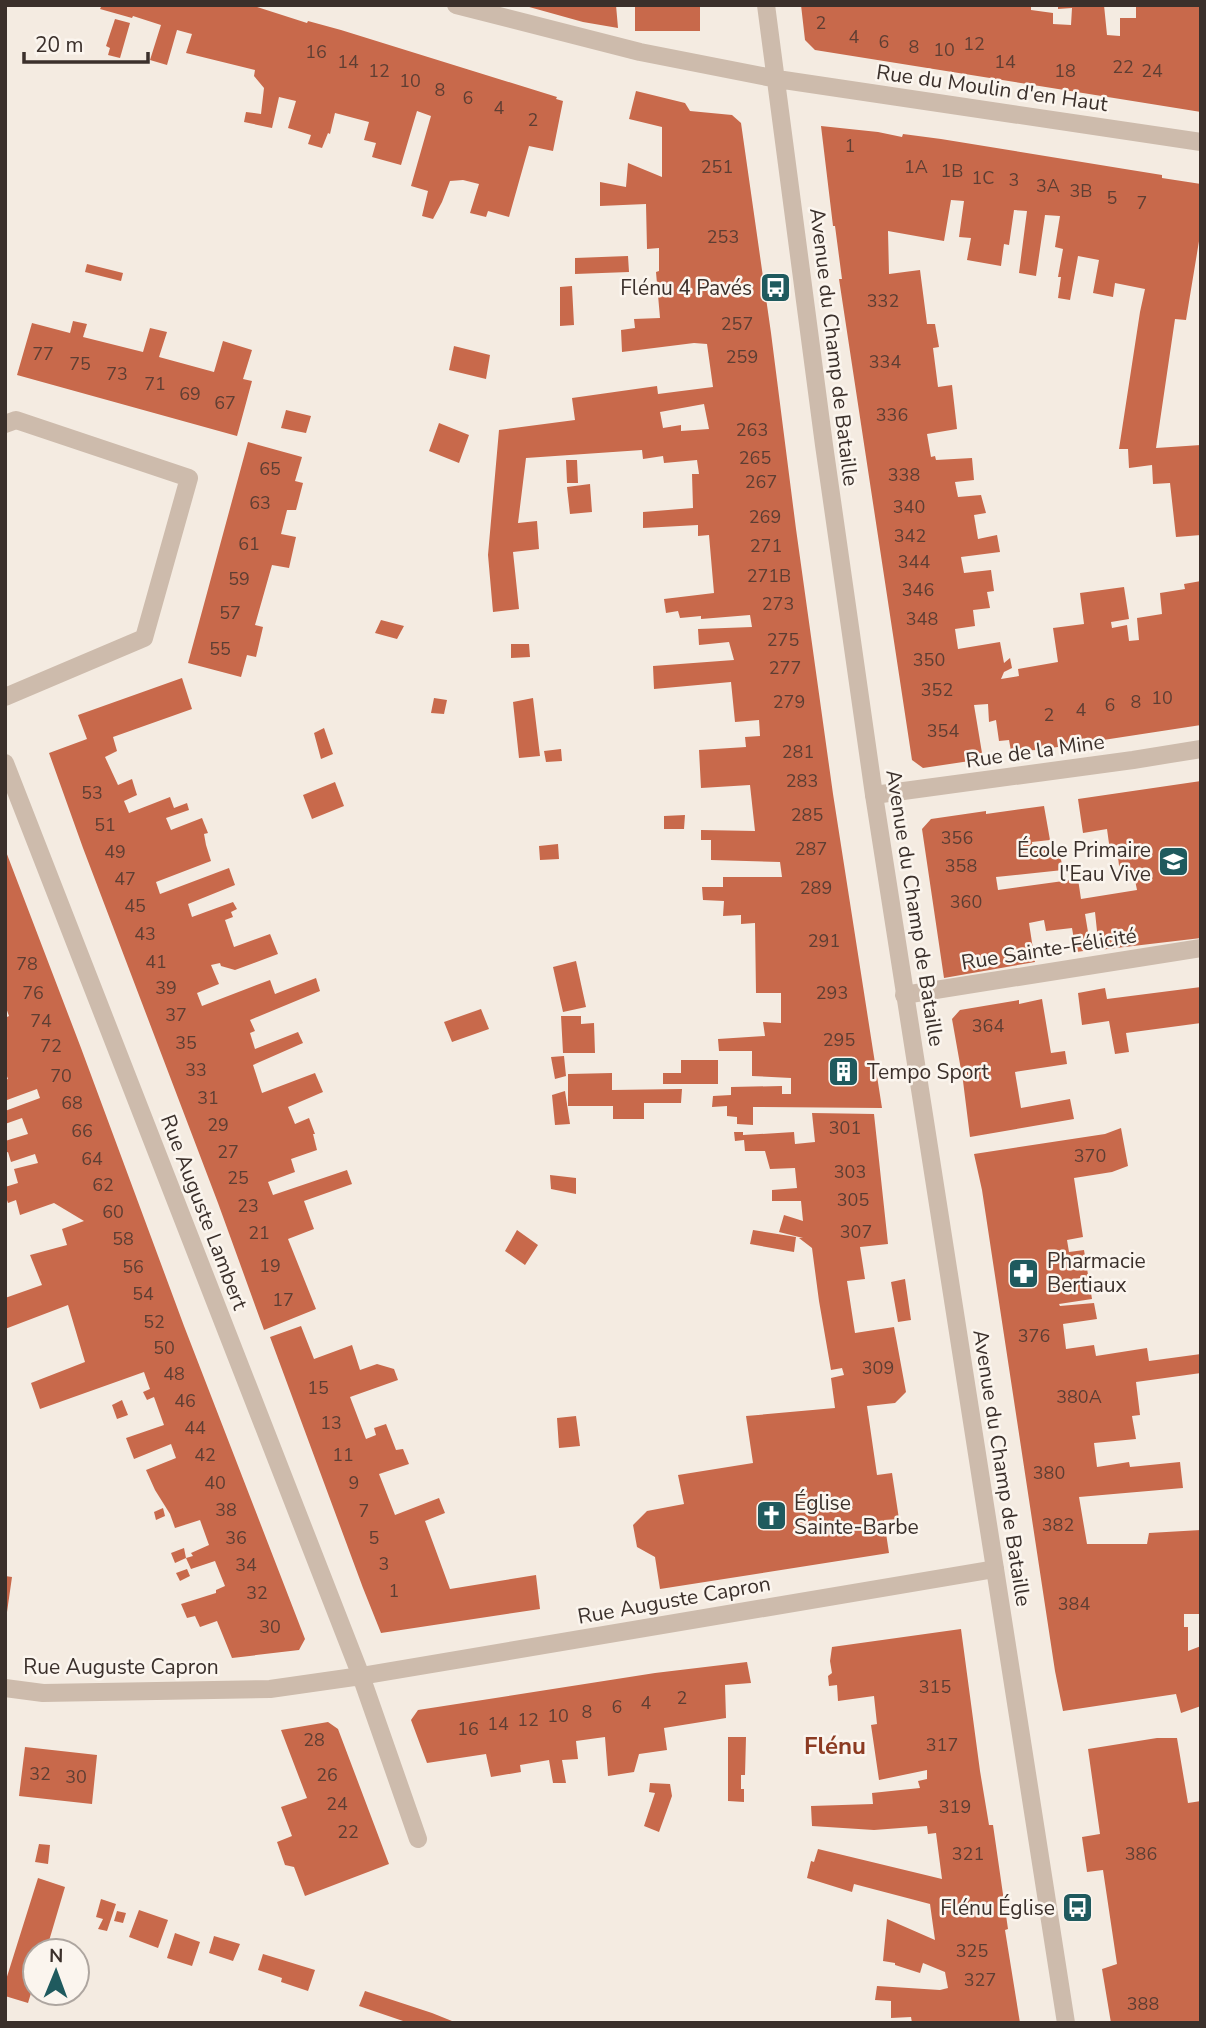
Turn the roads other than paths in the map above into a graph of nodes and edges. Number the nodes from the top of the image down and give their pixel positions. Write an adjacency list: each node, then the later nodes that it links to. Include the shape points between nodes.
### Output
1 (456, 5): 3 (street, Rue du Moulin d'en Haut, via 640,52)
2 (766, 5): 3 (street, Avenue du Champ de Bataille)
3 (777, 79): 4 (street, Rue du Moulin d'en Haut); 9 (street, Avenue du Champ de Bataille)
4 (1201, 142)
5 (5, 424): 6 (street, via 16,420 189,478 144,638)
6 (5, 697)
7 (1201, 749): 9 (street, Rue de la Mine)
8 (5, 763): 13 (street, Rue Auguste Lambert)
9 (874, 795): 11 (street, Avenue du Champ de Bataille)
10 (1201, 948): 11 (street, Rue Sainte-Félicité)
11 (904, 995): 12 (street, Avenue du Champ de Bataille)
12 (995, 1569): 13 (street, Rue Auguste Capron); 16 (street, Avenue du Champ de Bataille)
13 (361, 1676): 14 (street, Rue Auguste Capron, via 270,1689 43,1693); 15 (street)
14 (5, 1688)
15 (418, 1839)
16 (1066, 2023)

